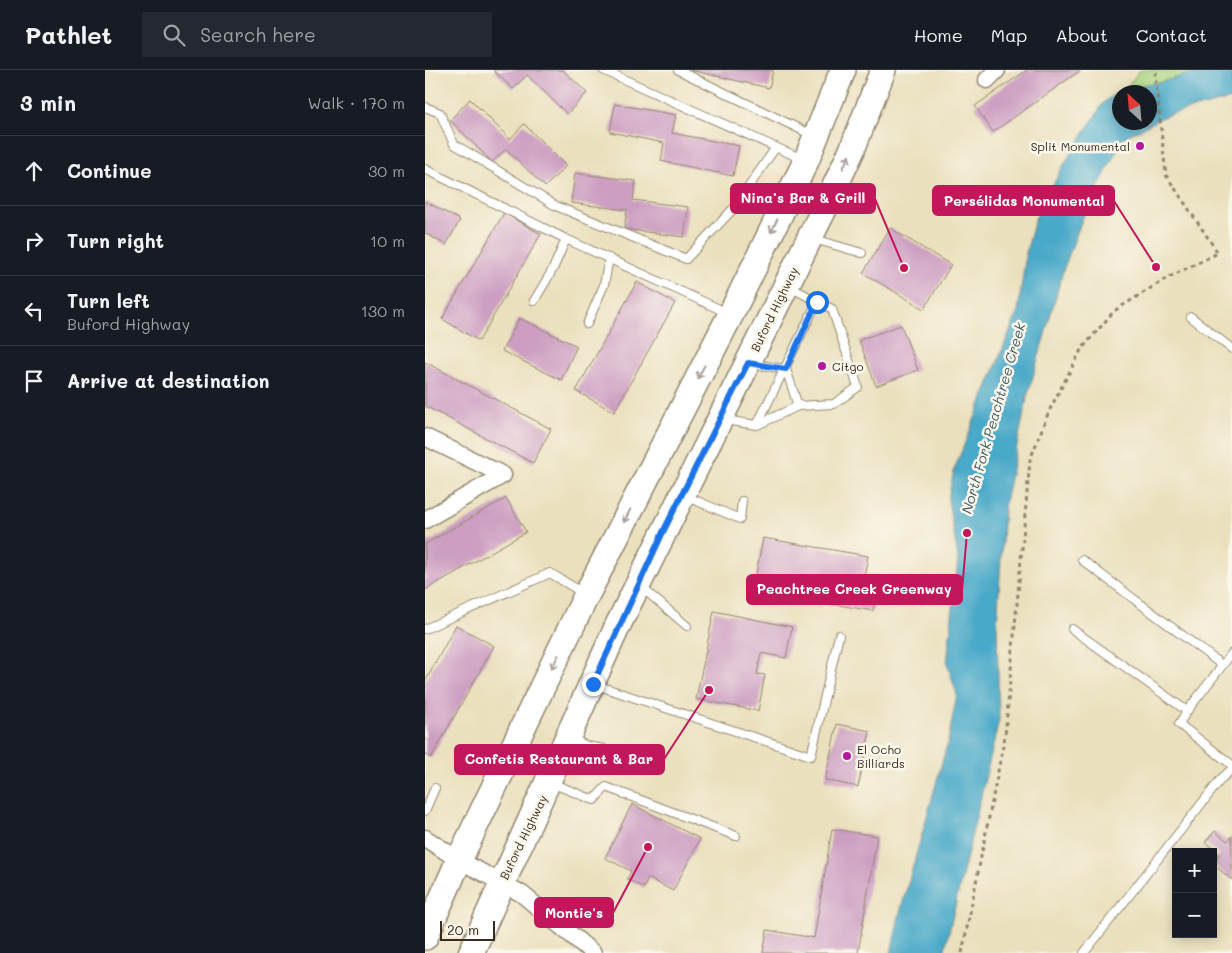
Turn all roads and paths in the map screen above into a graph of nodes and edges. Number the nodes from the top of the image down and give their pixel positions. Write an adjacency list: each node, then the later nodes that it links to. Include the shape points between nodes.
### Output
1 (603, 70): 8 (lane)
2 (678, 70): 7 (lane)
3 (843, 70): 7 (main road)
4 (883, 70): 11 (main road, Buford Highway, one-way to 4, via 852,150)
5 (1158, 70): 56 (path, via 1155,75 1166,175 1218,253 1167,278 1114,312 1081,350 1049,411 1030,460 1005,736)
6 (425, 107): 8 (lane, via 439,113 454,144 556,206 686,259 734,208)
7 (817, 137): 9 (main road)
8 (776, 147): 9 (lane)
9 (806, 161): 18 (main road, one-way to 18)
10 (425, 169): 12 (lane)
11 (810, 238): 13 (lane); 15 (main road, Buford Highway)
12 (566, 239): 14 (lane); 16 (lane)
13 (862, 253)
14 (609, 258): 18 (lane); 20 (lane, via 604,285)
15 (785, 285): 17 (lane); 22 (main road, Buford Highway)
16 (534, 301)
17 (817, 302): 23 (lane); 24 (lane, via 832,309 858,387 834,404)
18 (731, 314): 33 (main road, one-way to 33)
19 (1191, 317): 21 (lane)
20 (587, 324)
21 (1232, 349)
22 (748, 363): 23 (lane); 25 (main road, Buford Highway)
23 (786, 369): 24 (lane); 26 (lane)
24 (798, 406): 26 (lane)
25 (719, 419): 26 (lane); 28 (main road, Buford Highway)
26 (757, 425)
27 (425, 437): 30 (street, via 503,475)
28 (681, 495): 29 (lane, via 741,519); 32 (main road, Buford Highway)
29 (742, 501)
30 (425, 520)
31 (1082, 560): 39 (lane)
32 (638, 584): 34 (lane); 40 (main road, Buford Highway)
33 (587, 594): 36 (lane, via 549,573); 51 (main road, one-way to 51)
34 (687, 626)
35 (1072, 628): 41 (lane)
36 (425, 630)
37 (839, 635): 40 (lane, via 811,756)
38 (1232, 653): 39 (lane)
39 (1222, 665): 41 (lane)
40 (593, 684): 42 (main road, Buford Highway)
41 (1187, 711): 44 (lane, via 1179,724)
42 (568, 736): 43 (lane, via 587,746); 46 (main road, Buford Highway)
43 (604, 749)
44 (1232, 765)
45 (1232, 770): 57 (lane, via 1221,779)
46 (549, 782): 49 (lane, via 594,800 606,787); 52 (main road, Buford Highway)
47 (435, 788): 48 (lane)
48 (425, 811)
49 (736, 836)
50 (425, 838): 51 (street)
51 (459, 860): 52 (street); 53 (main road)
52 (501, 883): 54 (main road, Buford Highway); 55 (street, via 522,894)
53 (425, 937)
54 (471, 953)
55 (593, 953)
56 (963, 953)
57 (1084, 953)

